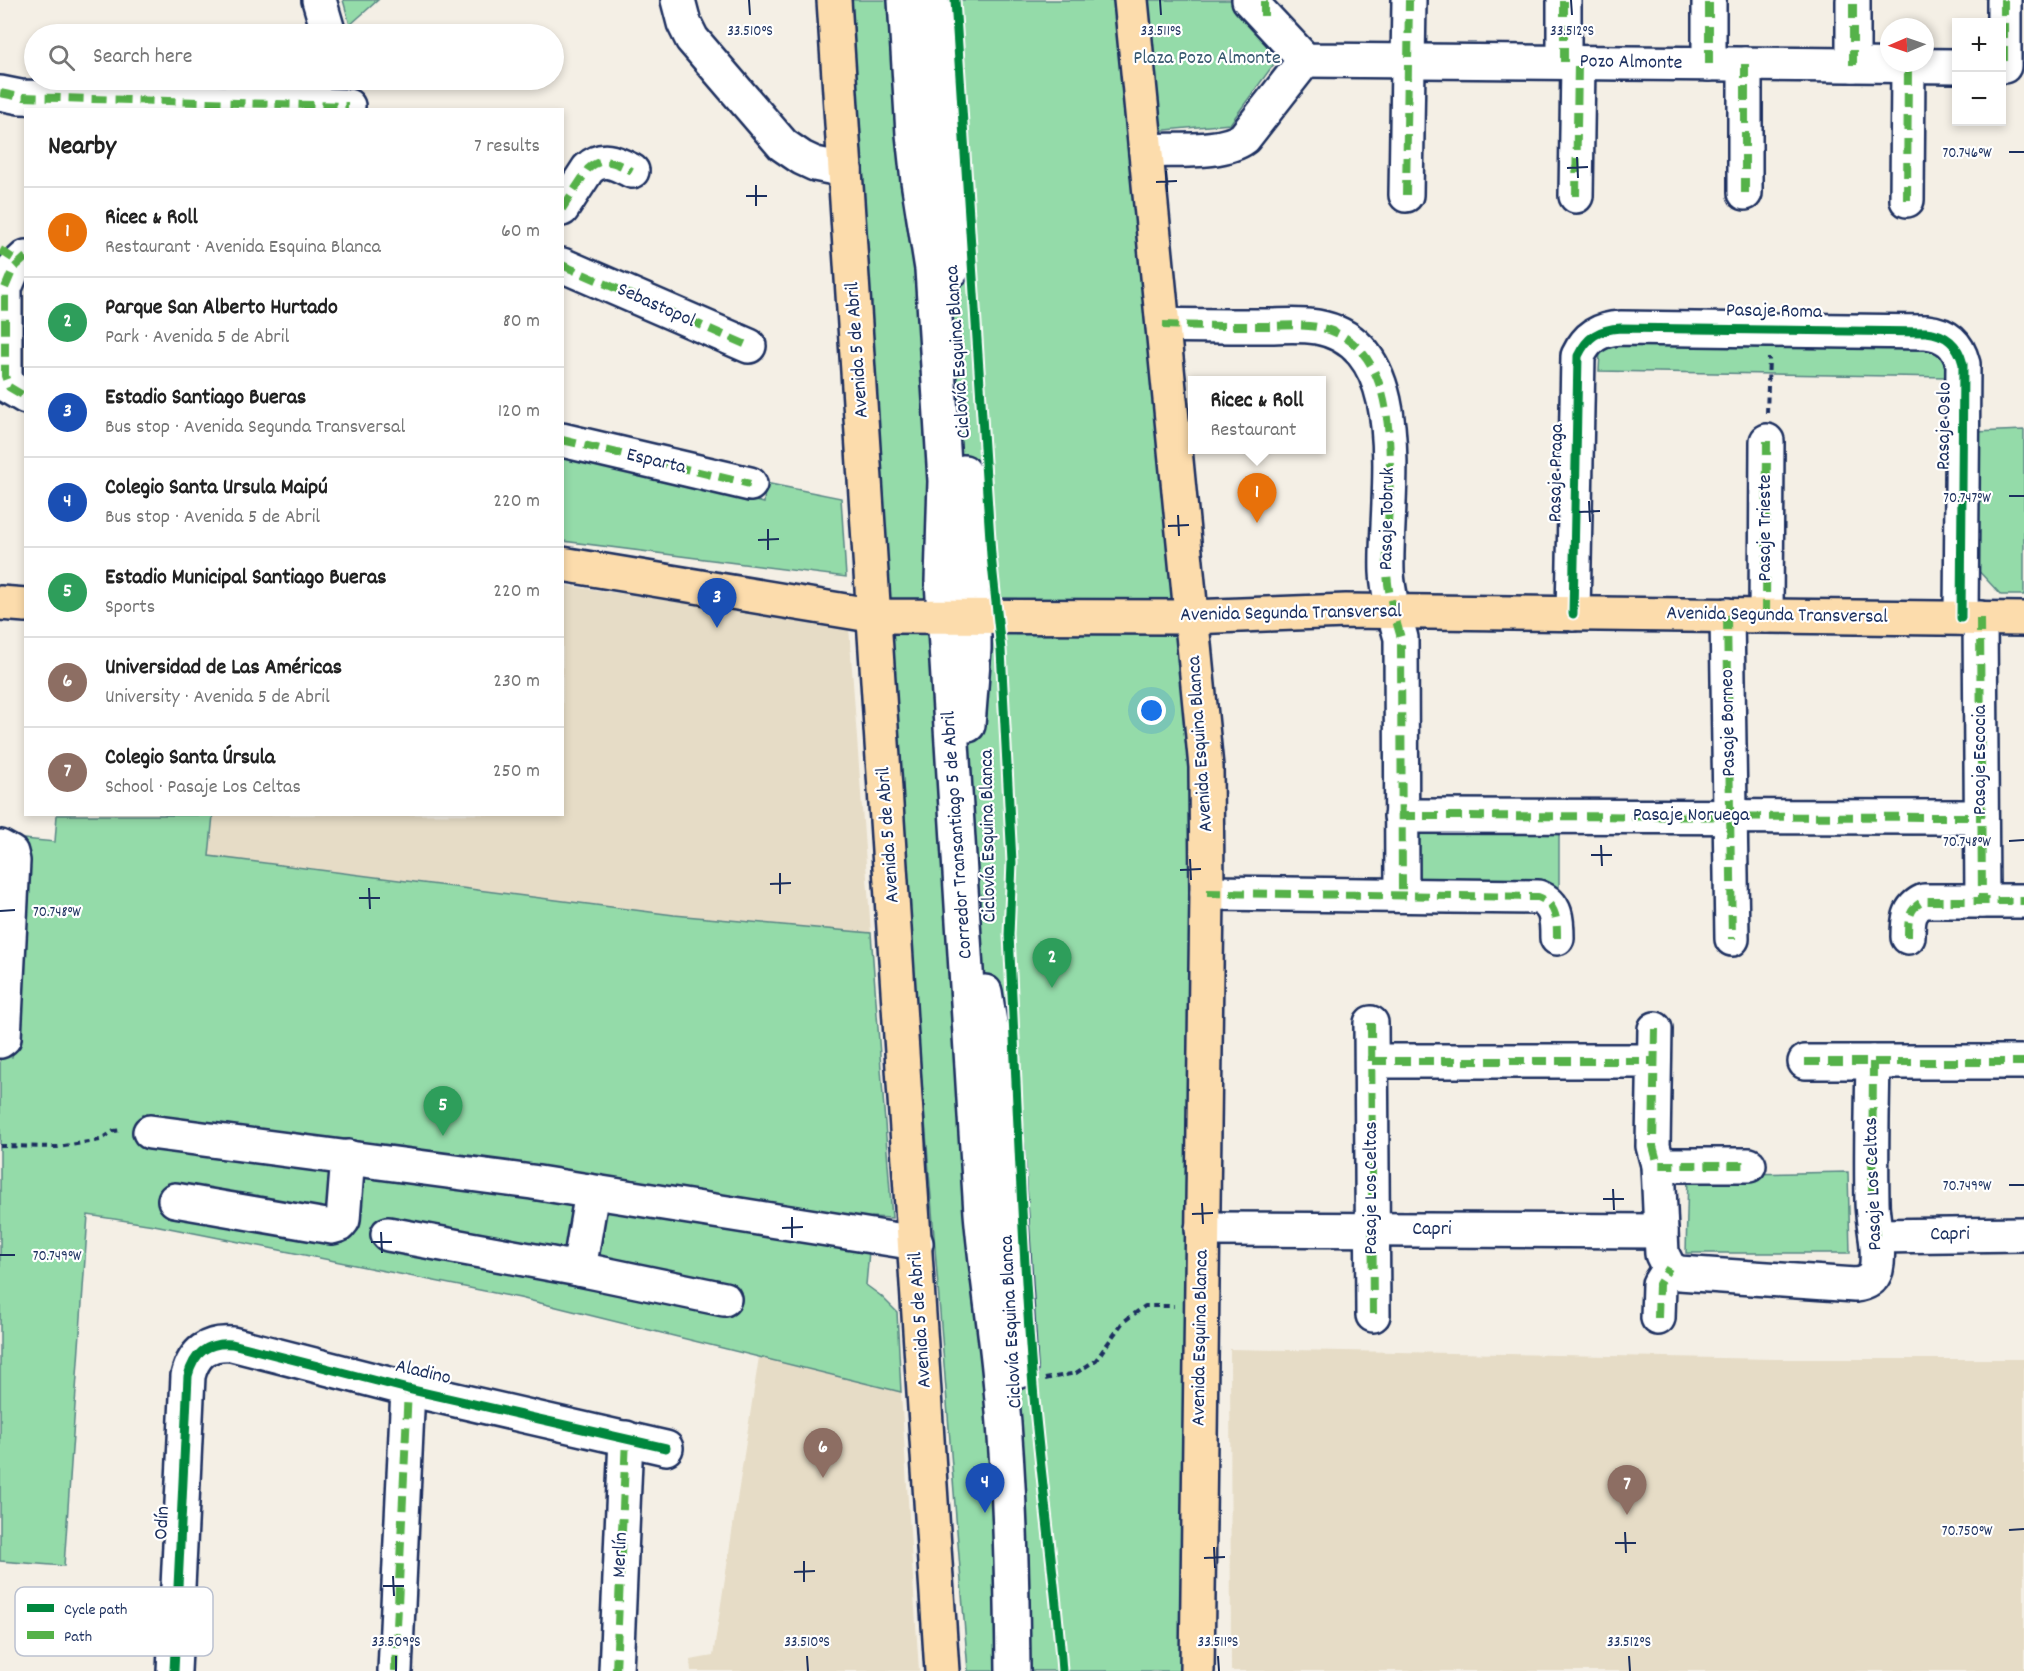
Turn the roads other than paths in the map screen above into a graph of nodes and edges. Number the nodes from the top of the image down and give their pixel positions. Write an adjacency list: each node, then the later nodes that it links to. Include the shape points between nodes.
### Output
1 (319, 0): 13 (street)
2 (678, 0): 28 (street, via 692,39 776,138 802,158)
3 (834, 0): 28 (main road, Avenida 5 de Abril)
4 (905, 0): 52 (street, Corredor Transantiago 5 de Abril, via 913,134 932,269 945,481 941,559)
5 (932, 0): 52 (street, Corredor Transantiago 5 de Abril, via 937,39)
6 (1131, 0): 27 (main road, Avenida Esquina Blanca)
7 (1409, 0): 15 (street)
8 (1564, 0): 16 (street)
9 (1709, 0): 17 (street)
10 (1853, 0): 19 (street)
11 (2004, 0): 23 (street)
12 (1259, 5): 14 (street)
13 (326, 24)
14 (1305, 60): 15 (street, Pozo Almonte); 27 (street, via 1238,142 1225,147)
15 (1408, 61): 16 (street, Pozo Almonte); 31 (street)
16 (1571, 62): 17 (street, Pozo Almonte); 32 (street)
17 (1709, 64): 18 (street, Pozo Almonte)
18 (1745, 64): 19 (street, Pozo Almonte); 30 (street)
19 (1853, 65): 20 (street, Pozo Almonte)
20 (1880, 65)
21 (1934, 66): 22 (street, Pozo Almonte)
22 (1952, 66)
23 (2010, 66)
24 (1908, 72): 33 (street)
25 (0, 93): 26 (street, via 20,97)
26 (346, 98)
27 (1146, 151): 37 (main road, Avenida Esquina Blanca)
28 (845, 170): 51 (main road, Avenida 5 de Abril)
29 (632, 171): 34 (street, via 606,160 593,164)
30 (1745, 193)
31 (1406, 195)
32 (1576, 195)
33 (1907, 200)
34 (564, 206)
35 (15, 256): 41 (street, via 5,288 5,376)
36 (564, 266): 40 (street, Sebastopol)
37 (1163, 325): 48 (street, Pasaje Tobruk, via 1317,327 1342,336 1363,354 1378,381 1389,430 1387,573); 54 (main road, Avenida Esquina Blanca)
38 (1591, 337): 39 (street, Pasaje Roma, via 1600,331 1621,328 1926,332 1936,333); 49 (street, Pasaje Praga, via 1578,356 1576,368)
39 (1955, 345): 55 (street, Pasaje Oslo, via 1964,374)
40 (749, 346)
41 (16, 390)
42 (564, 440): 44 (street, Esparta)
43 (1767, 441): 53 (street, Pasaje Trieste)
44 (750, 484)
45 (564, 564): 51 (main road, Avenida Segunda Transversal)
46 (0, 603): 47 (main road)
47 (24, 605)
48 (1393, 611): 49 (main road, Avenida Segunda Transversal); 54 (main road, Avenida Segunda Transversal); 57 (street, Pasaje Tobruk, via 1401,638)
49 (1573, 614): 50 (main road, Avenida Segunda Transversal)
50 (1727, 615): 53 (main road, Avenida Segunda Transversal); 58 (street, Pasaje Borneo)
51 (876, 616): 52 (main road, Avenida Segunda Transversal); 86 (main road, Avenida 5 de Abril)
52 (959, 616): 54 (main road, Avenida Segunda Transversal); 102 (street, Corredor Transantiago 5 de Abril, via 982,1232 998,1357 1007,1474); 103 (street, Corredor Transantiago 5 de Abril, via 974,649 968,761 984,980 1004,1109)
53 (1766, 616): 55 (main road, Avenida Segunda Transversal)
54 (1191, 617): 61 (main road, Avenida Esquina Blanca, via 1206,767)
55 (1971, 618): 56 (main road, Avenida Segunda Transversal); 59 (street, Pasaje Escocia)
56 (2024, 619)
57 (1401, 816): 58 (street, Pasaje Noruega); 62 (street, Pasaje Tobruk)
58 (1730, 816): 59 (street, Pasaje Noruega); 67 (street, Pasaje Borneo)
59 (1981, 817): 63 (street, Pasaje Escocia)
60 (0, 847): 69 (street, via 11,854 13,861 4,1038)
61 (1207, 893): 62 (street); 80 (main road, Avenida Esquina Blanca)
62 (1402, 895): 66 (street, via 1538,897 1555,912)
63 (1982, 901): 64 (street); 65 (street, via 1930,900 1918,904 1910,914)
64 (2024, 901)
65 (1908, 937)
66 (1557, 938)
67 (1732, 939)
68 (1371, 1023): 70 (street, Pasaje Los Celtas)
69 (0, 1041)
70 (1372, 1061): 77 (street, via 1654,1045 1653,1146); 81 (street, Pasaje Los Celtas)
71 (1805, 1062): 72 (street)
72 (1873, 1062): 73 (street); 85 (street, Pasaje Los Celtas, via 1872,1204)
73 (2024, 1062)
74 (150, 1132): 75 (street)
75 (348, 1157): 78 (street); 79 (street, via 343,1220 333,1227)
76 (1749, 1165): 77 (street)
77 (1658, 1166): 82 (street)
78 (592, 1192): 86 (street); 88 (street)
79 (175, 1200)
80 (1202, 1229): 81 (street, Capri); 104 (main road, Avenida Esquina Blanca)
81 (1373, 1230): 82 (street, Capri); 90 (street, Pasaje Los Celtas)
82 (1661, 1231): 87 (street, via 1663,1259)
83 (388, 1234): 88 (street)
84 (2024, 1234): 85 (street, Capri)
85 (1876, 1236): 87 (street, Pasaje Los Celtas, via 1876,1268 1863,1284 1679,1273)
86 (916, 1243): 101 (main road, Avenida 5 de Abril)
87 (1669, 1268): 91 (street, via 1659,1284)
88 (579, 1269): 89 (street)
89 (724, 1299)
90 (1373, 1315)
91 (1658, 1318)
92 (188, 1376): 93 (street, Aladino, via 195,1357 221,1343); 96 (street, Odín)
93 (408, 1389): 94 (street, Aladino); 99 (street)
94 (626, 1438): 95 (street, Aladino); 100 (street, Merlín)
95 (666, 1448)
96 (178, 1587)
97 (175, 1656): 98 (street, Odín)
98 (174, 1671)
99 (396, 1671)
100 (616, 1671)
101 (942, 1671)
102 (1013, 1671)
103 (1035, 1671)
104 (1197, 1671)

